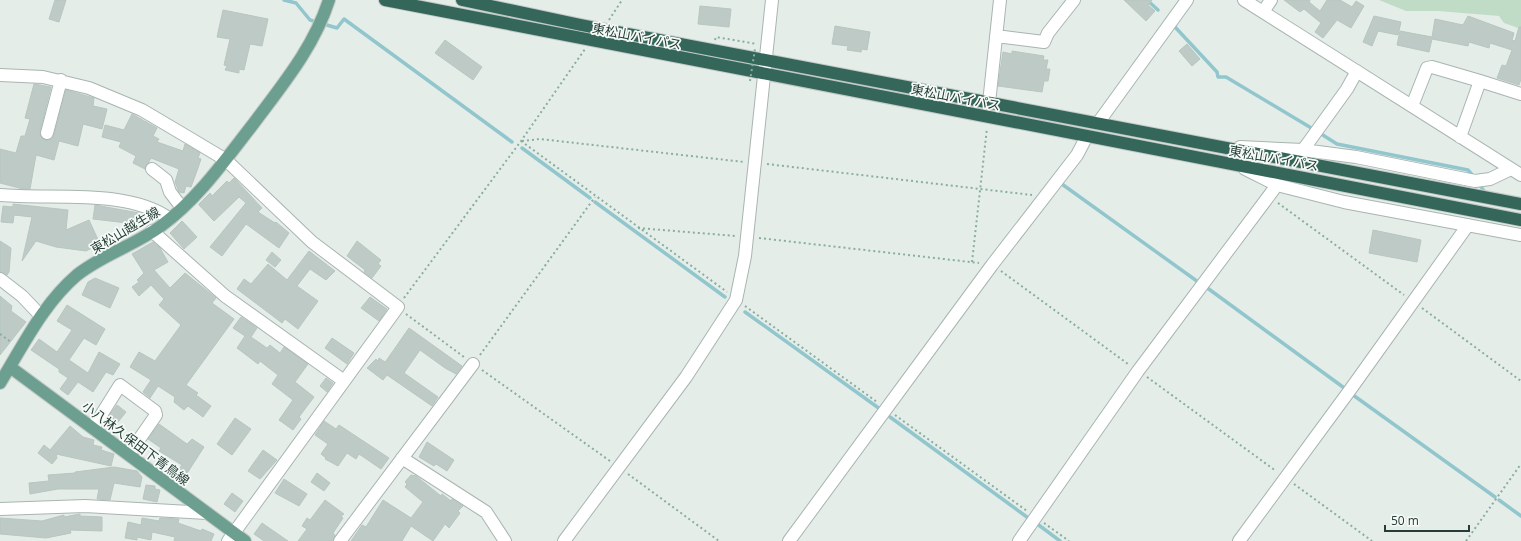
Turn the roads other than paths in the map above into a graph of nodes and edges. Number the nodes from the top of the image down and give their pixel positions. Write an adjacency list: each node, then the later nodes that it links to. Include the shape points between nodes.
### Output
1 (329, 0): 27 (main road, 東松山越生線, via 311,44 296,68)
2 (385, 0): 14 (highway, 東松山バイパス)
3 (462, 0): 12 (highway, 東松山バイパス)
4 (772, 0): 12 (street)
5 (1000, 0): 11 (street)
6 (1074, 0): 11 (street, via 1044,42)
7 (1187, 0): 21 (street)
8 (1246, 0): 10 (street)
9 (1271, 0): 10 (street)
10 (1263, 12): 13 (street)
11 (996, 36): 19 (street)
12 (766, 60): 14 (street); 19 (highway, 東松山バイパス)
13 (1357, 71): 20 (street); 26 (street, via 1347,89)
14 (764, 74): 23 (highway, 東松山バイパス); 55 (street, via 747,237 736,300 686,377)
15 (0, 75): 16 (street)
16 (61, 80): 22 (street); 27 (street, via 89,88 142,110)
17 (1480, 81): 18 (street); 20 (street, via 1432,67 1427,68); 24 (street)
18 (1521, 94)
19 (989, 103): 21 (highway, 東松山バイパス)
20 (1412, 106): 24 (street)
21 (1098, 123): 25 (highway, 東松山バイパス)
22 (47, 133)
23 (1087, 136): 28 (highway, 東松山バイパス); 56 (street, via 1077,155 992,265)
24 (1460, 137): 30 (street)
25 (1223, 148): 26 (street); 33 (highway, 東松山バイパス)
26 (1302, 150): 30 (street, via 1356,157 1475,180)
27 (226, 160): 34 (main road, 東松山越生線, via 213,178); 44 (street, via 312,242 398,307)
28 (1239, 166): 31 (street); 36 (highway, 東松山バイパス)
29 (152, 169): 34 (street, via 166,180 170,192)
30 (1516, 172)
31 (1277, 185): 37 (street, via 1344,202); 57 (street, via 1138,371)
32 (0, 195): 35 (street, via 102,197 145,207)
33 (1521, 204)
34 (182, 208): 35 (main road, 東松山越生線)
35 (170, 219): 38 (main road, 東松山越生線)
36 (1521, 220)
37 (1468, 225): 39 (street); 58 (street)
38 (152, 231): 41 (main road, 東松山越生線, via 77,275); 44 (street, via 225,296)
39 (1521, 235)
40 (0, 279): 41 (street, via 22,296)
41 (41, 316): 43 (main road, 東松山越生線)
42 (473, 364): 48 (street)
43 (10, 367): 45 (main road, 東松山越生線); 46 (main road, 小八林久保田下青鳥線)
44 (344, 381): 51 (street)
45 (0, 383)
46 (93, 428): 47 (main road, 小八林久保田下青鳥線); 47 (street, via 120,385 155,411 156,415)
47 (129, 454): 50 (main road, 小八林久保田下青鳥線)
48 (402, 458): 53 (street); 54 (street, via 486,512)
49 (0, 509): 50 (street, via 85,506)
50 (206, 513): 51 (main road, 小八林久保田下青鳥線)
51 (231, 537): 52 (main road, 小八林久保田下青鳥線)
52 (245, 541)
53 (340, 541)
54 (505, 541)
55 (564, 541)
56 (790, 541)
57 (1019, 541)
58 (1240, 541)

